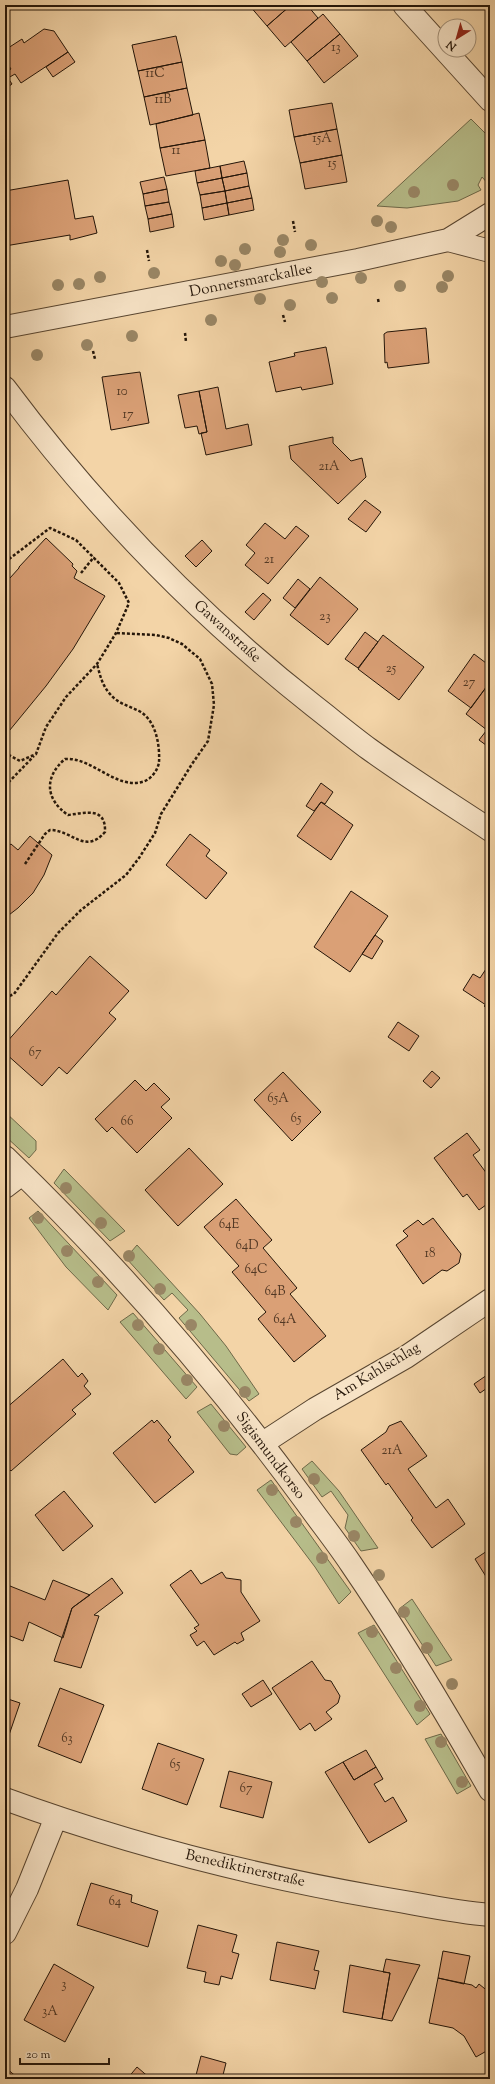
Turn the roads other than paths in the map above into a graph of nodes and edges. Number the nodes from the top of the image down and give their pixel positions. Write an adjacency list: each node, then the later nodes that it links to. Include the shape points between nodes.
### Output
1 (404, 5): 2 (street)
2 (490, 100)
3 (490, 214): 4 (street, Donnersmarckallee)
4 (448, 240): 5 (street); 6 (street, Donnersmarckallee, via 358,260)
5 (490, 251)
6 (5, 327)
7 (5, 388): 8 (street, Gawanstraße, via 43,439 124,531 194,604 281,679 368,748)
8 (490, 830)
9 (5, 1157): 10 (street, Sigismundkorso)
10 (22, 1174): 11 (street); 13 (street, Sigismundkorso, via 173,1334)
11 (5, 1187)
12 (490, 1300): 13 (street, Am Kahlschlag, via 406,1356 315,1409)
13 (263, 1443): 14 (street, Sigismundkorso, via 350,1562 429,1683)
14 (490, 1790)
15 (5, 1798): 16 (street, Benediktinerstraße)
16 (56, 1817): 17 (street, Benediktinerstraße, via 178,1854 319,1887); 18 (street, via 27,1889)
17 (490, 1915)
18 (5, 1933)

